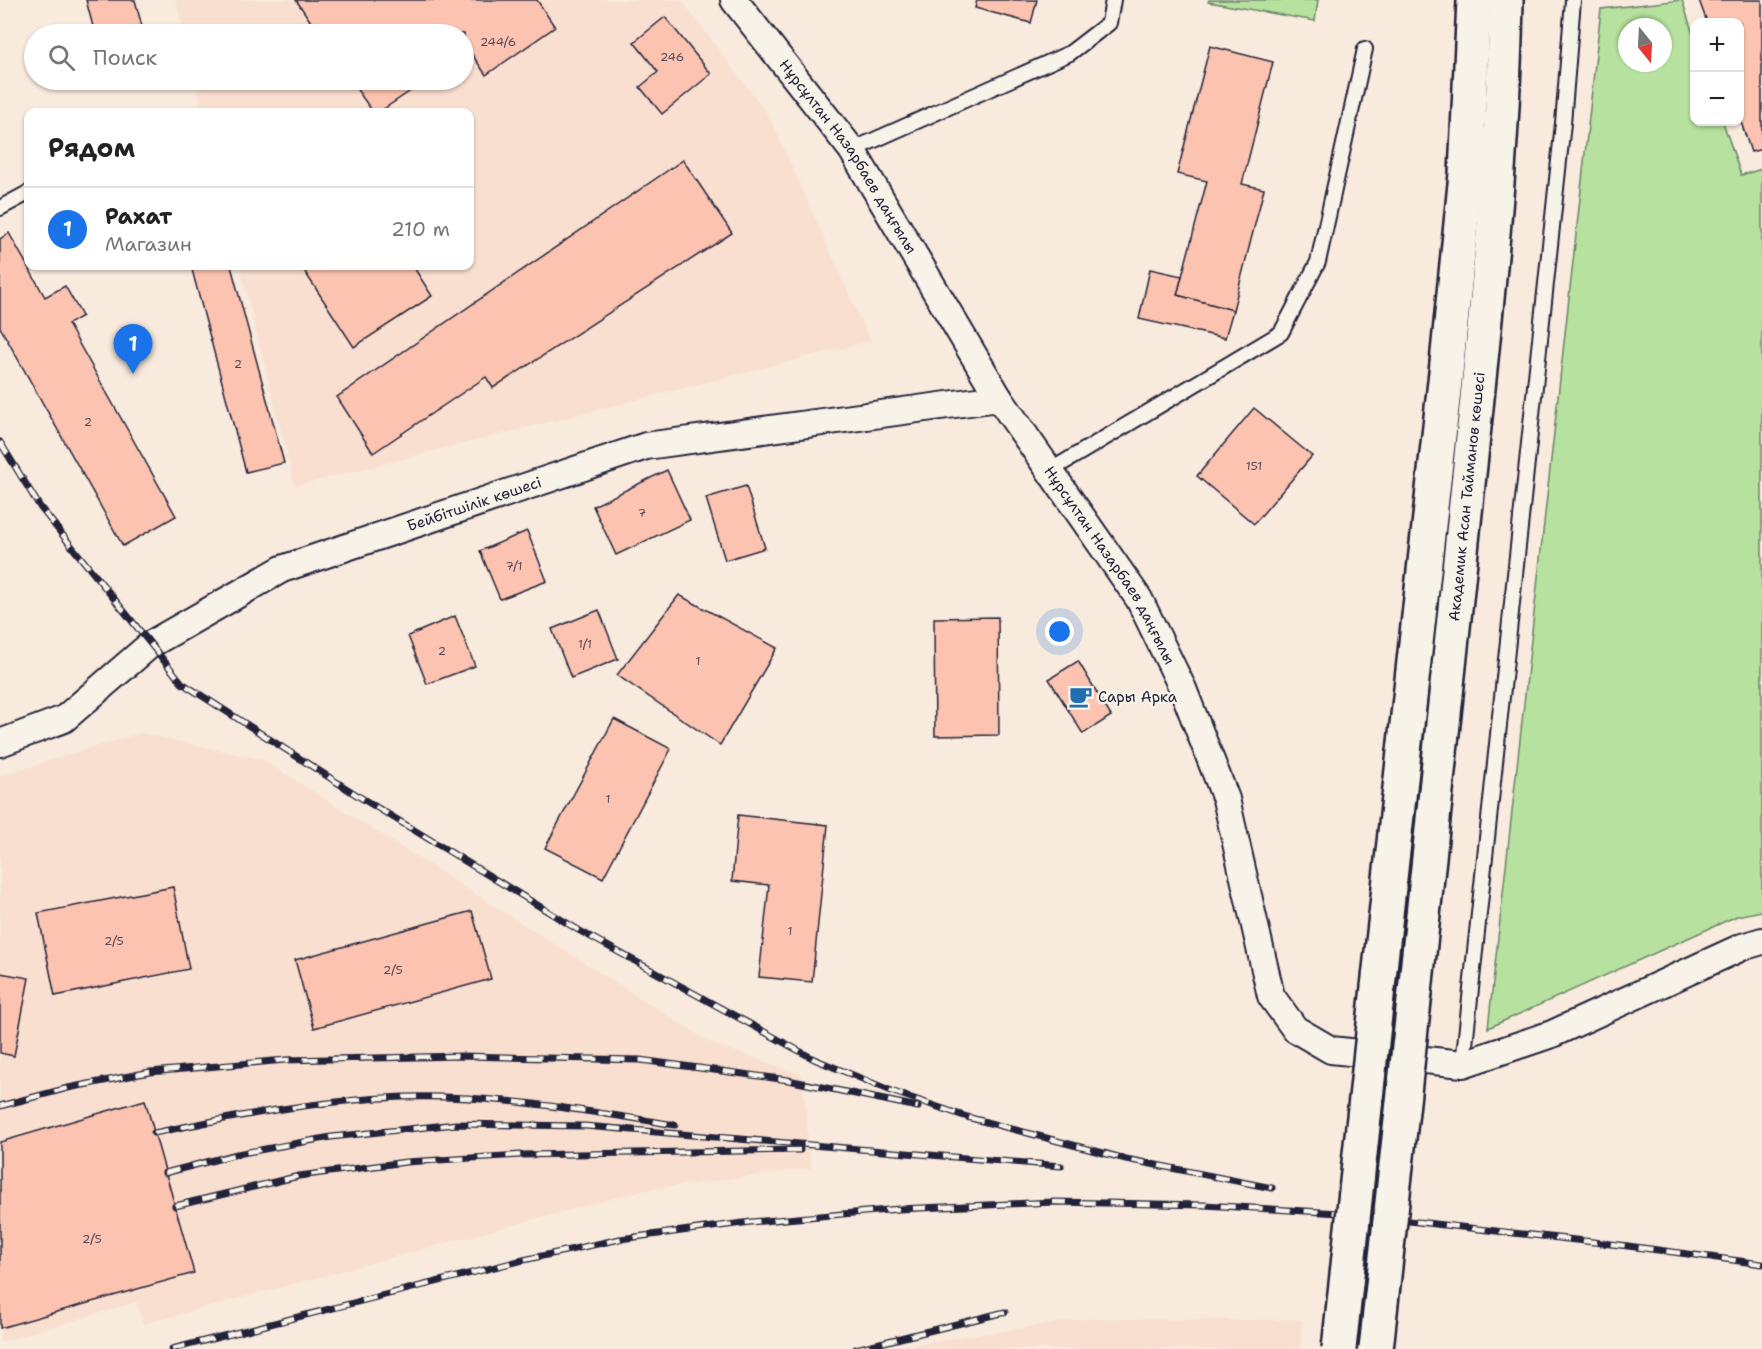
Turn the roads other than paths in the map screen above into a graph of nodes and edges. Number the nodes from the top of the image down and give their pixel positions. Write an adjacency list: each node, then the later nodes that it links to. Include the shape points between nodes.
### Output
1 (734, 0): 7 (street, Нұрсұлтан Назарбаев даңғылы)
2 (1113, 0): 7 (lane, via 1109,22 1070,52)
3 (1474, 0): 15 (main road, bridge, via 1463,197)
4 (1506, 0): 16 (main road, Академик Асан Тайманов көшесі, bridge, via 1505,79 1484,333)
5 (1573, 0): 14 (lane)
6 (1365, 49): 11 (lane, via 1318,262 1281,333)
7 (852, 150): 10 (street, Нұрсұлтан Назарбаев даңғылы)
8 (24, 195): 9 (lane)
9 (0, 208)
10 (999, 398): 11 (street, Нұрсұлтан Назарбаев даңғылы); 12 (street, Бейбітшілік көшесі, via 646,446 282,569 151,644 64,719)
11 (1051, 470): 14 (street, Нұрсұлтан Назарбаев даңғылы, via 1139,599 1183,689 1226,799 1271,996 1296,1029 1331,1050)
12 (0, 743)
13 (1762, 941): 14 (street, via 1552,1034)
14 (1464, 1064)
15 (1339, 1349)
16 (1376, 1349)

